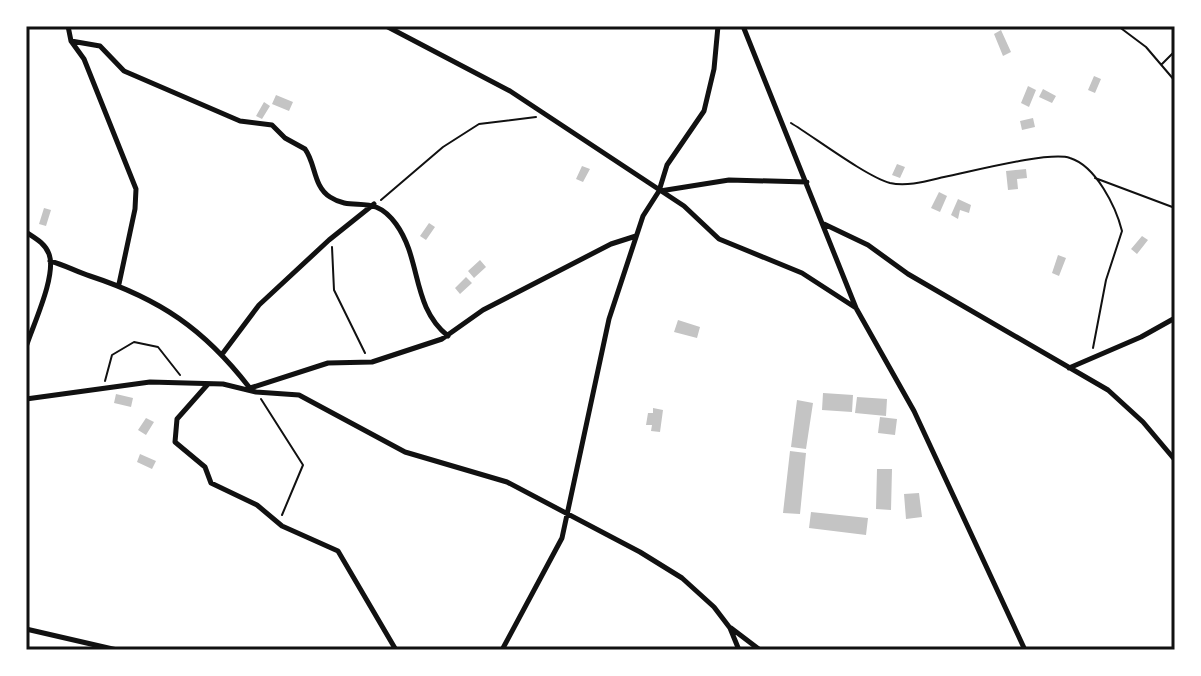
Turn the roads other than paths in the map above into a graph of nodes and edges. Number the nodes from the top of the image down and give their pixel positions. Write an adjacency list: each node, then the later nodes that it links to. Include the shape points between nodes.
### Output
1 (68, 26): 5 (street)
2 (386, 26): 7 (street, via 484,75)
3 (718, 26): 7 (street, via 707,102 667,165)
4 (743, 26): 6 (street)
5 (71, 41): 8 (street, via 100,46 124,71 240,121 272,125 305,149 328,196); 13 (street, via 84,59 136,189)
6 (807, 182): 7 (street, via 746,178); 9 (street)
7 (659, 191): 11 (street); 14 (street, via 719,239 802,273)
8 (374, 204): 16 (street, via 399,228 420,298); 18 (street, via 259,305)
9 (824, 224): 14 (street); 19 (street, via 868,245)
10 (26, 232): 12 (street, via 42,243)
11 (636, 236): 16 (street, via 483,310); 24 (street, via 604,337)
12 (50, 261): 13 (street); 17 (street)
13 (119, 284): 18 (street, via 158,303)
14 (856, 308): 32 (street, via 914,411)
15 (1175, 318): 19 (street)
16 (448, 336): 21 (street, via 372,362 328,363)
17 (26, 347)
18 (223, 353): 21 (street)
19 (1068, 368): 23 (street, via 1108,390)
20 (209, 384): 21 (street); 22 (street, via 104,387); 28 (street, via 177,419 175,442 205,467 211,483 342,555)
21 (248, 388): 24 (street, via 309,399 405,452 507,482)
22 (26, 399)
23 (1175, 460)
24 (569, 514): 25 (street, via 682,578); 29 (street, via 562,538)
25 (730, 628): 30 (street); 31 (street)
26 (26, 629): 27 (street)
27 (117, 650)
28 (396, 650)
29 (502, 650)
30 (739, 650)
31 (760, 650)
32 (1025, 650)

